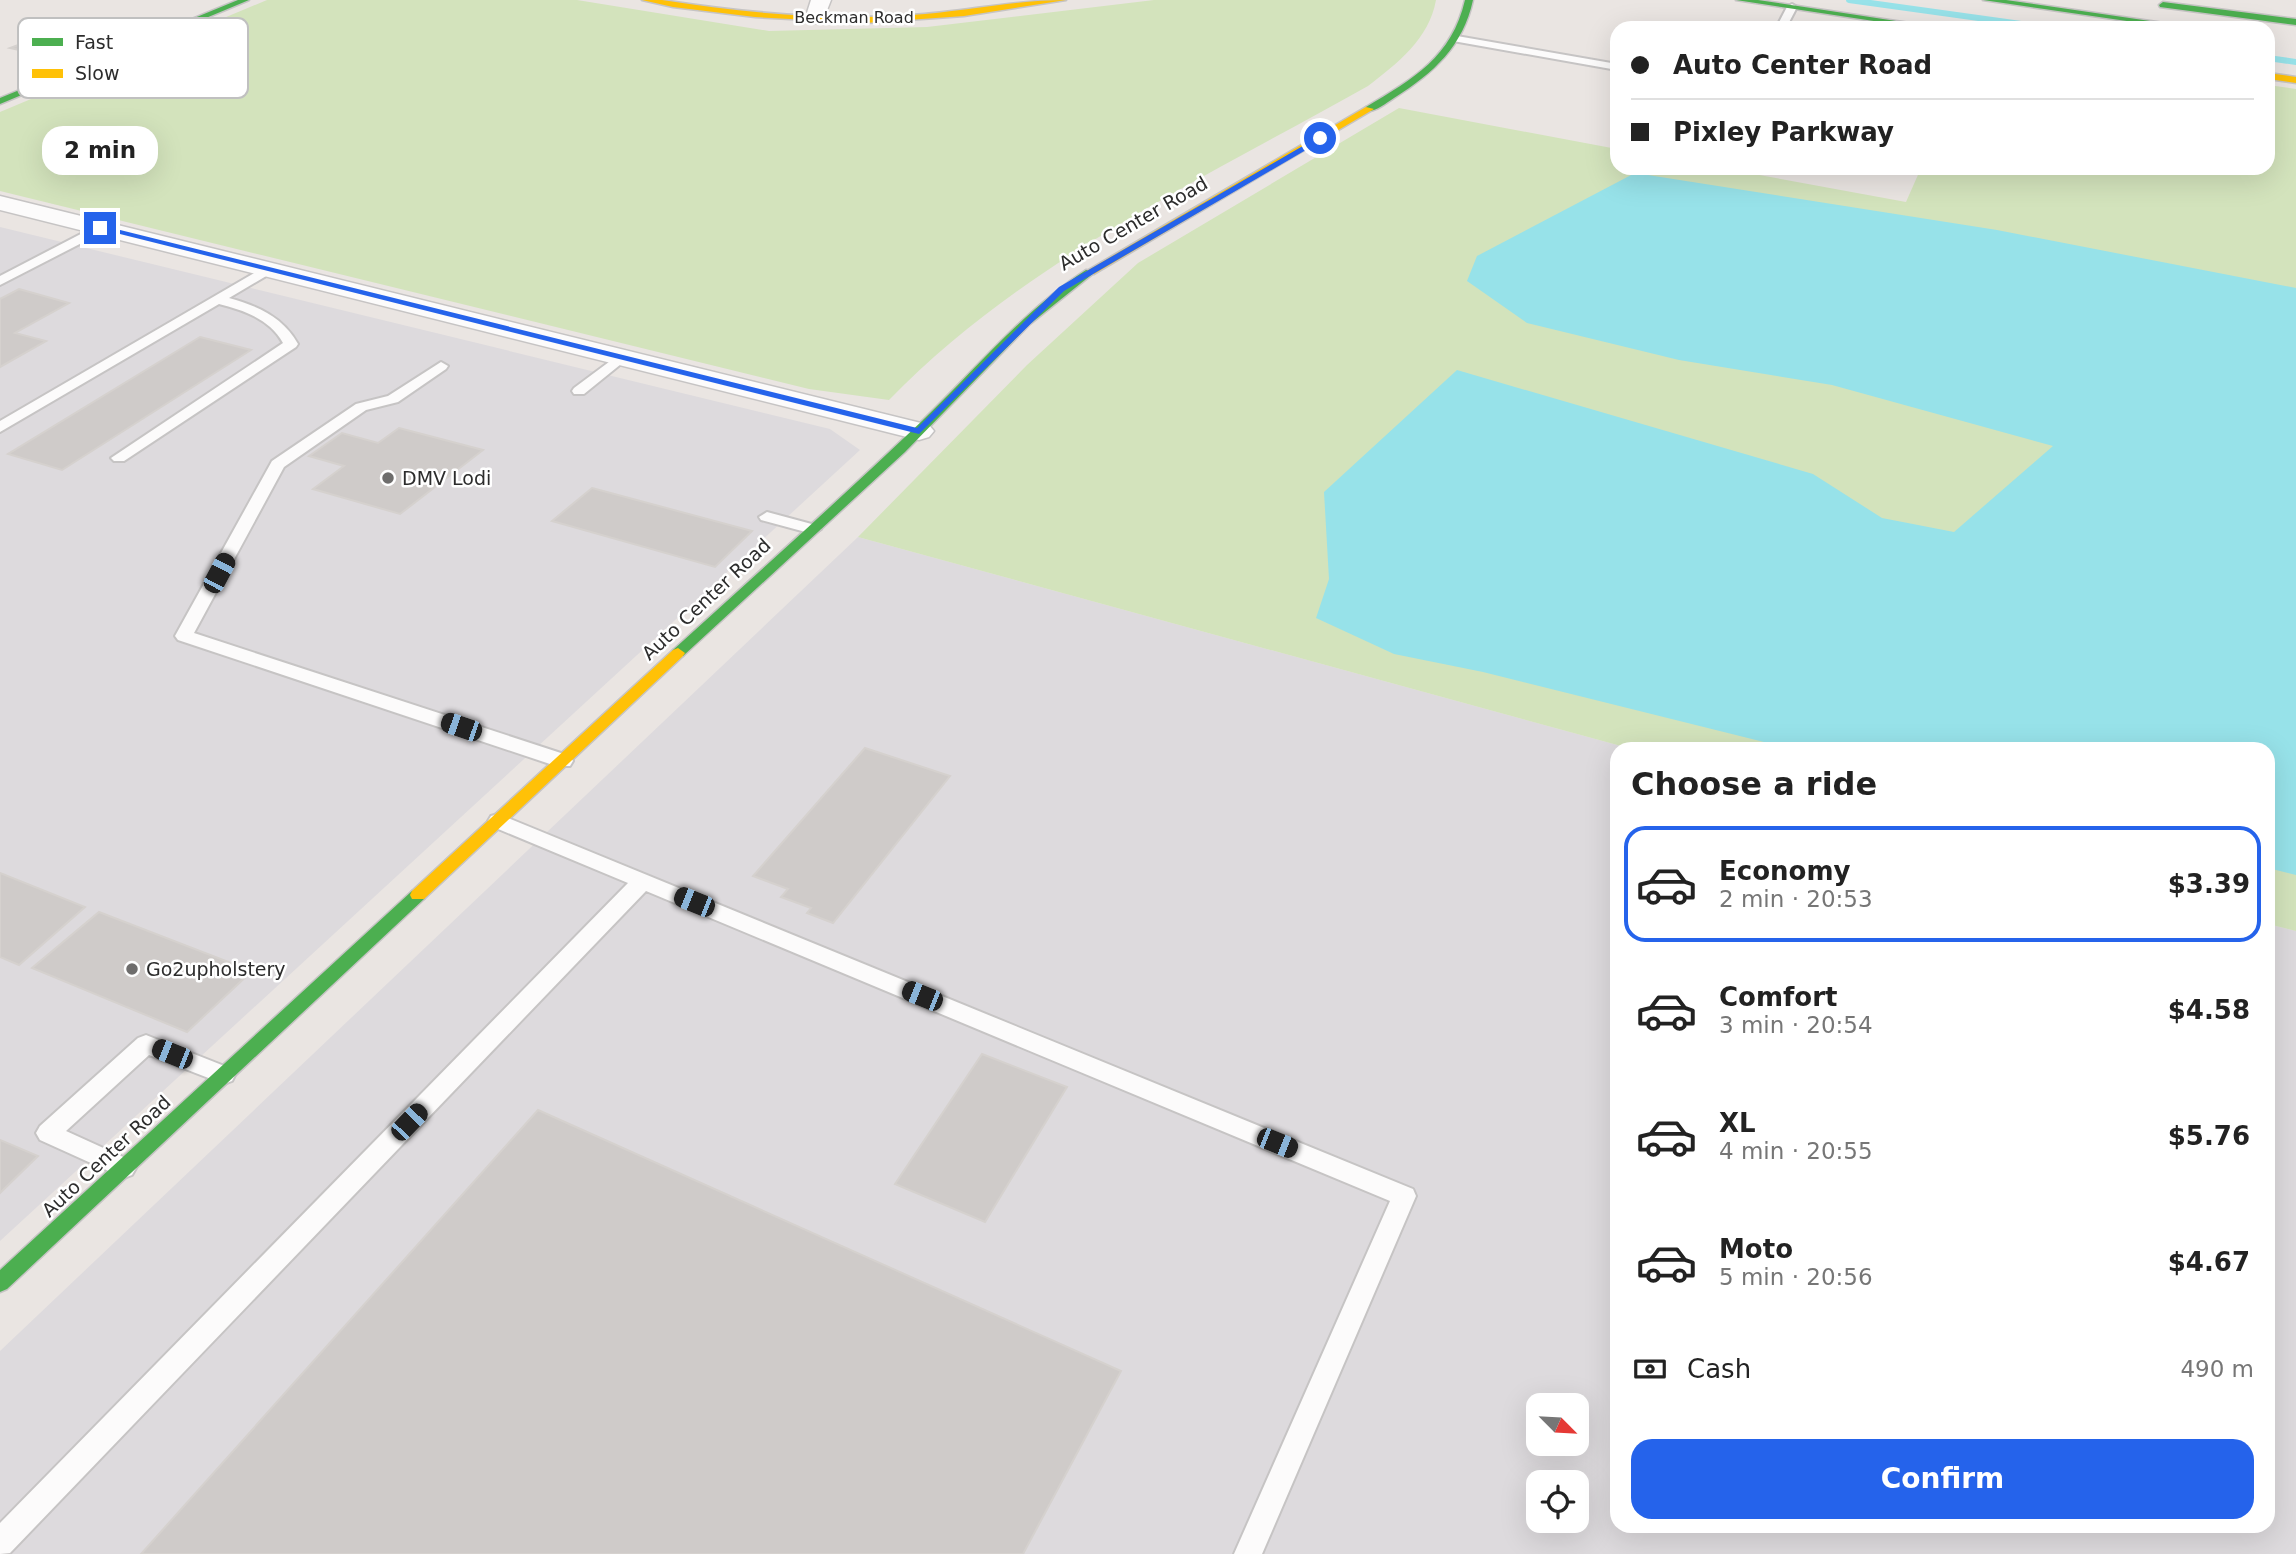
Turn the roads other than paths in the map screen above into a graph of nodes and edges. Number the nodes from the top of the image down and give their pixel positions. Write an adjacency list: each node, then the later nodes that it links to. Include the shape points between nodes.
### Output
1 (205, 0): 12 (main road)
2 (245, 0): 13 (main road)
3 (650, 0): 11 (main road, Beckman Road, via 742,15)
4 (1062, 0): 8 (main road, Beckman Road)
5 (1469, 0): 18 (main road, Auto Center Road, via 1469,13)
6 (1740, 0): 10 (main road)
7 (1987, 0): 16 (main road)
8 (1034, 2): 11 (main road, Beckman Road, via 904,18)
9 (2142, 2): 17 (main road)
10 (1792, 7): 14 (lane); 15 (main road)
11 (818, 9)
12 (162, 18)
13 (201, 18)
14 (1785, 21)
15 (1886, 21)
16 (2142, 21)
17 (2296, 22)
18 (1457, 39): 19 (lane); 35 (main road, Auto Center Road, via 1416,81 1062,289)
19 (1610, 66)
20 (2275, 77): 22 (main road)
21 (18, 78): 23 (main road)
22 (2296, 80)
23 (0, 85)
24 (18, 94): 25 (main road)
25 (0, 101)
26 (0, 203): 27 (street)
27 (100, 228): 28 (street); 29 (lane)
28 (268, 269): 30 (lane); 31 (street)
29 (0, 281)
30 (218, 299): 34 (lane); 36 (lane, via 248,307 286,331 291,344)
31 (621, 357): 33 (lane); 35 (street)
32 (441, 366): 39 (lane, via 393,399 361,407 278,464 184,636)
33 (579, 391)
34 (0, 427)
35 (919, 431): 38 (main road, Auto Center Road)
36 (119, 458)
37 (767, 517): 38 (lane)
38 (813, 529): 39 (main road, Auto Center Road)
39 (563, 761): 40 (main road, Auto Center Road)
40 (498, 821): 41 (lane); 42 (main road, Auto Center Road)
41 (643, 881): 45 (lane); 46 (lane, via 1404,1196)
42 (224, 1076): 43 (main road, Auto Center Road); 43 (lane, via 146,1044 48,1133)
43 (124, 1168): 44 (main road, Auto Center Road)
44 (0, 1283)
45 (0, 1543)
46 (1248, 1554)

